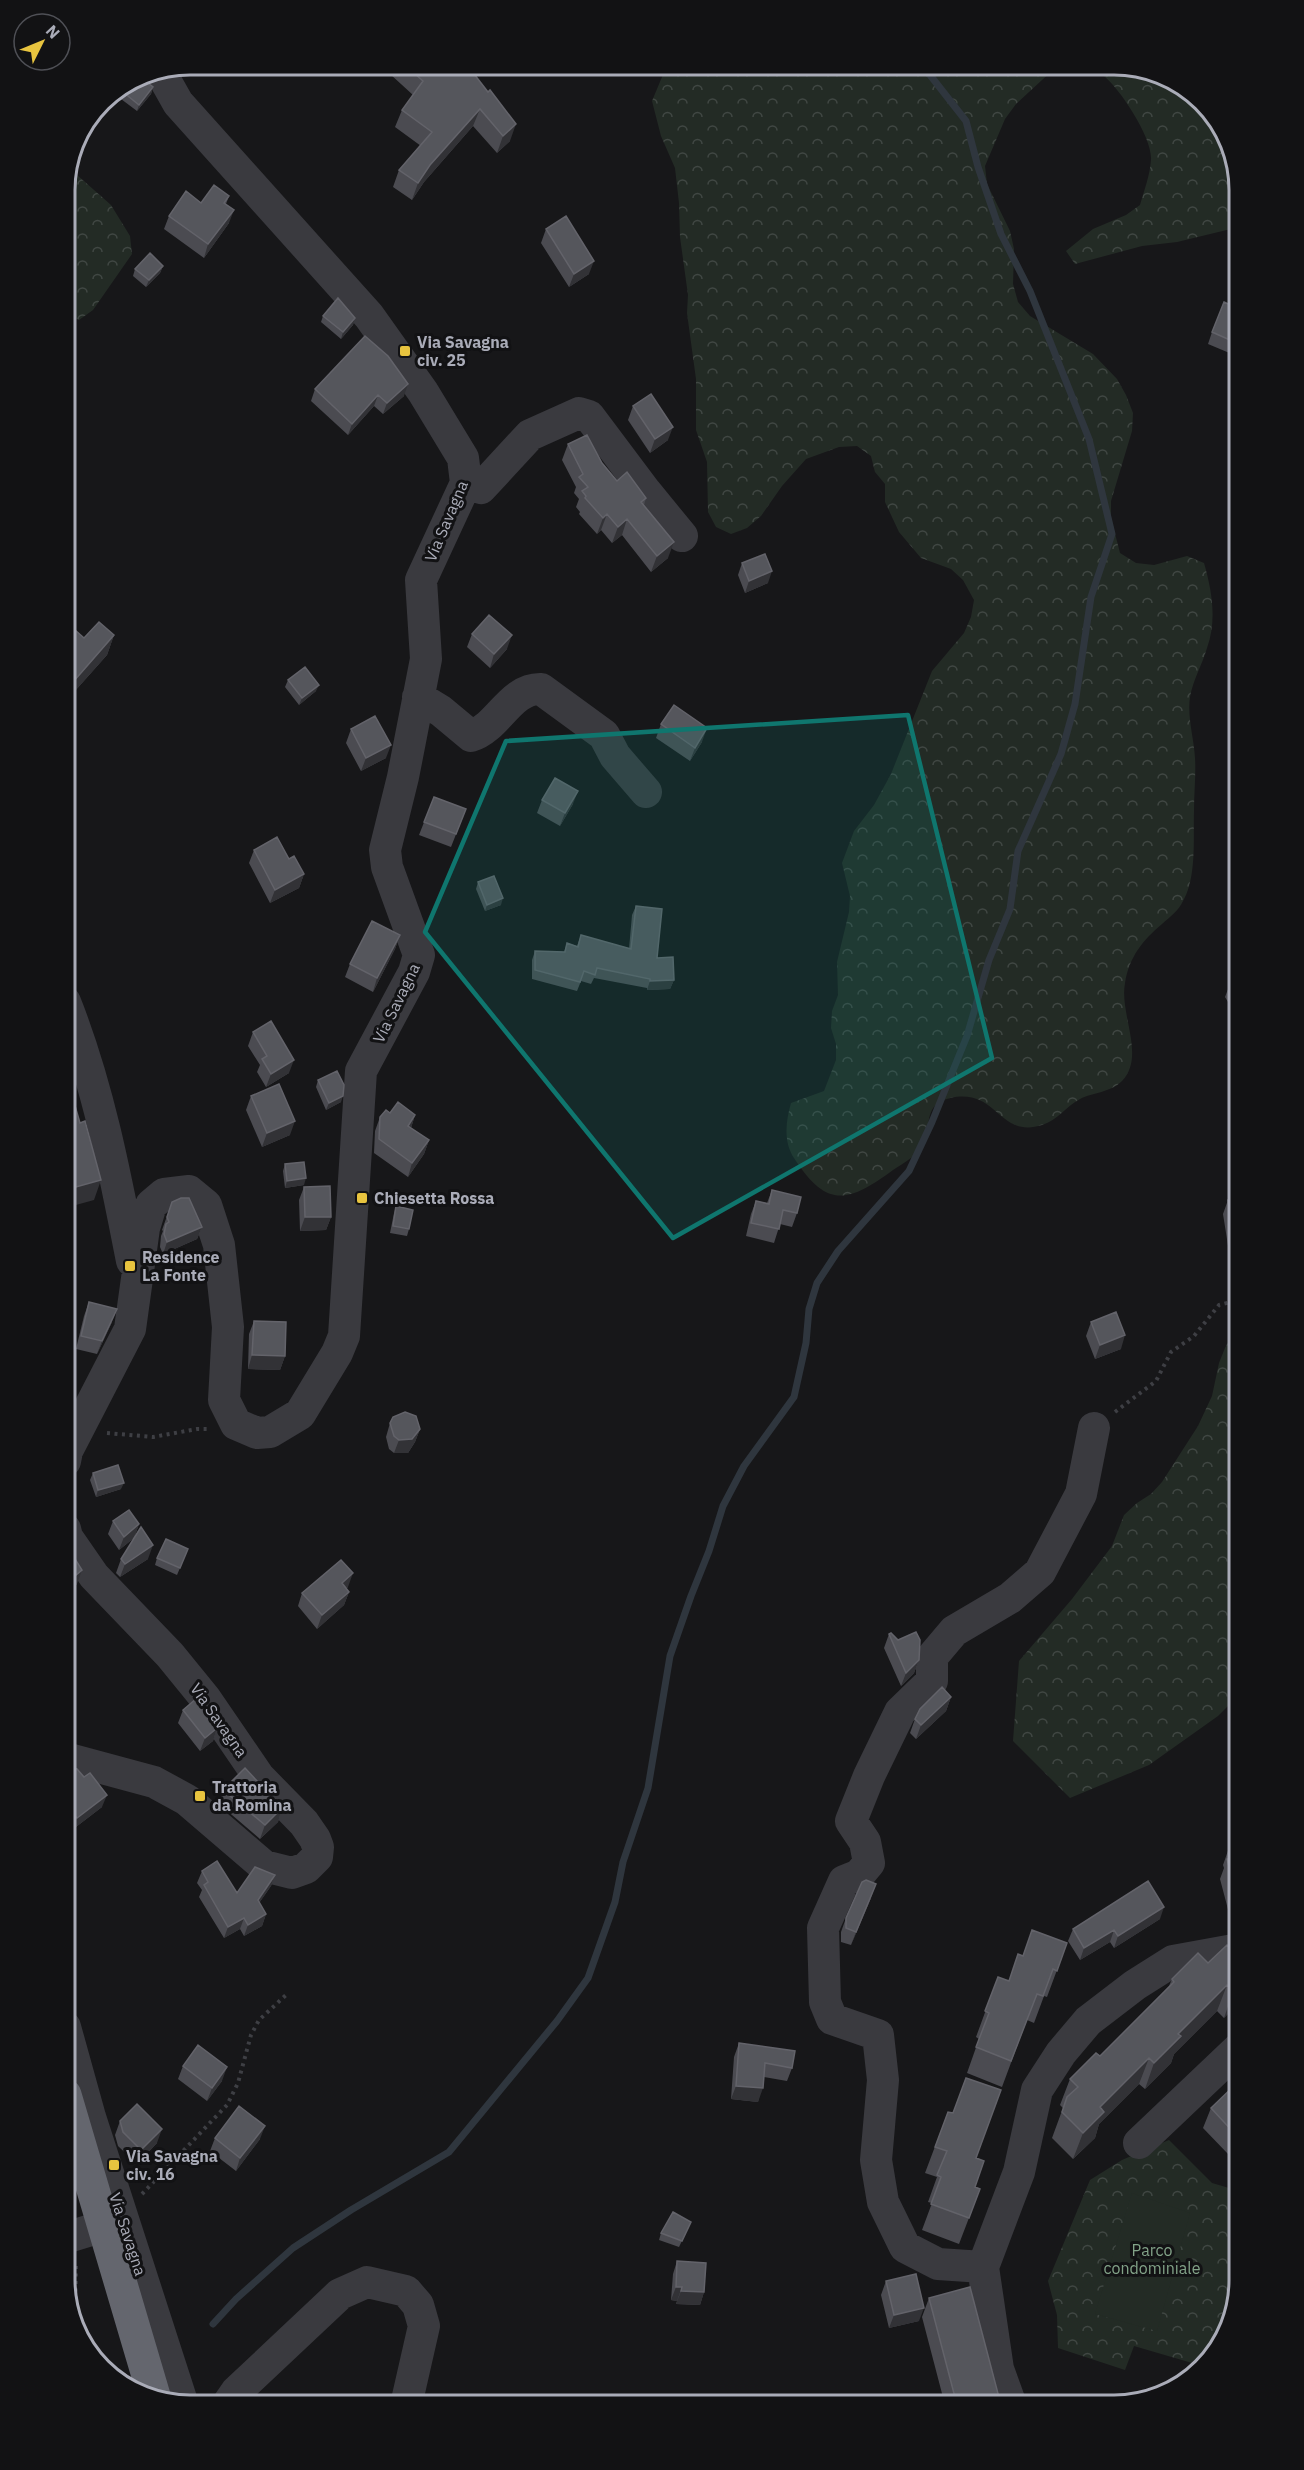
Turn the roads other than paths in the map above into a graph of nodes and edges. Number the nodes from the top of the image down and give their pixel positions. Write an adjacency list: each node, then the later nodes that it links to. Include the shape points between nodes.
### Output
1 (164, 78): 2 (street, Via Savagna, via 178,103 369,316 423,392 463,458)
2 (466, 483): 3 (street, via 480,488 530,435 579,413 589,416); 4 (street, Via Savagna, via 421,580 426,659)
3 (682, 536)
4 (418, 697): 5 (street, via 471,736 483,730 521,694 541,689 604,735 621,764); 7 (street, Via Savagna, via 404,777 385,850 387,867 419,955 414,972 361,1071 344,1336 337,1353 300,1414 270,1432 257,1433 236,1424 224,1400 228,1327 219,1245 206,1205 189,1191 164,1194 151,1205)
5 (646, 792)
6 (75, 1027): 7 (street, via 111,1148)
7 (136, 1280): 9 (street, via 130,1329)
8 (1094, 1428): 18 (street, via 1081,1494 1040,1572 1010,1598 954,1631 932,1657 932,1681 900,1712 851,1821 865,1842 869,1863 858,1875 844,1881 823,1928 825,2002 832,2019 878,2035 883,2080 876,2160 883,2202 904,2247 938,2264)
9 (75, 1436)
10 (75, 1549): 11 (street, Via Savagna, via 94,1576 170,1654 259,1777 304,1823 318,1846 317,1857 306,1868 292,1873 264,1866 187,1800 154,1782)
11 (75, 1761)
12 (1229, 1951): 18 (street, via 1173,1961 1088,2021 1061,2053 1037,2090 1019,2172)
13 (1229, 2058): 16 (street)
14 (75, 2063): 21 (street, Via Savagna)
15 (75, 2132): 20 (highway)
16 (1139, 2143)
17 (77, 2234): 19 (highway)
18 (983, 2267): 24 (street, via 998,2369)
19 (134, 2381)
20 (152, 2388)
21 (180, 2395)
22 (234, 2395): 23 (street, via 340,2294 367,2282 406,2291 418,2305 424,2326)
23 (408, 2395)
24 (1007, 2395)

